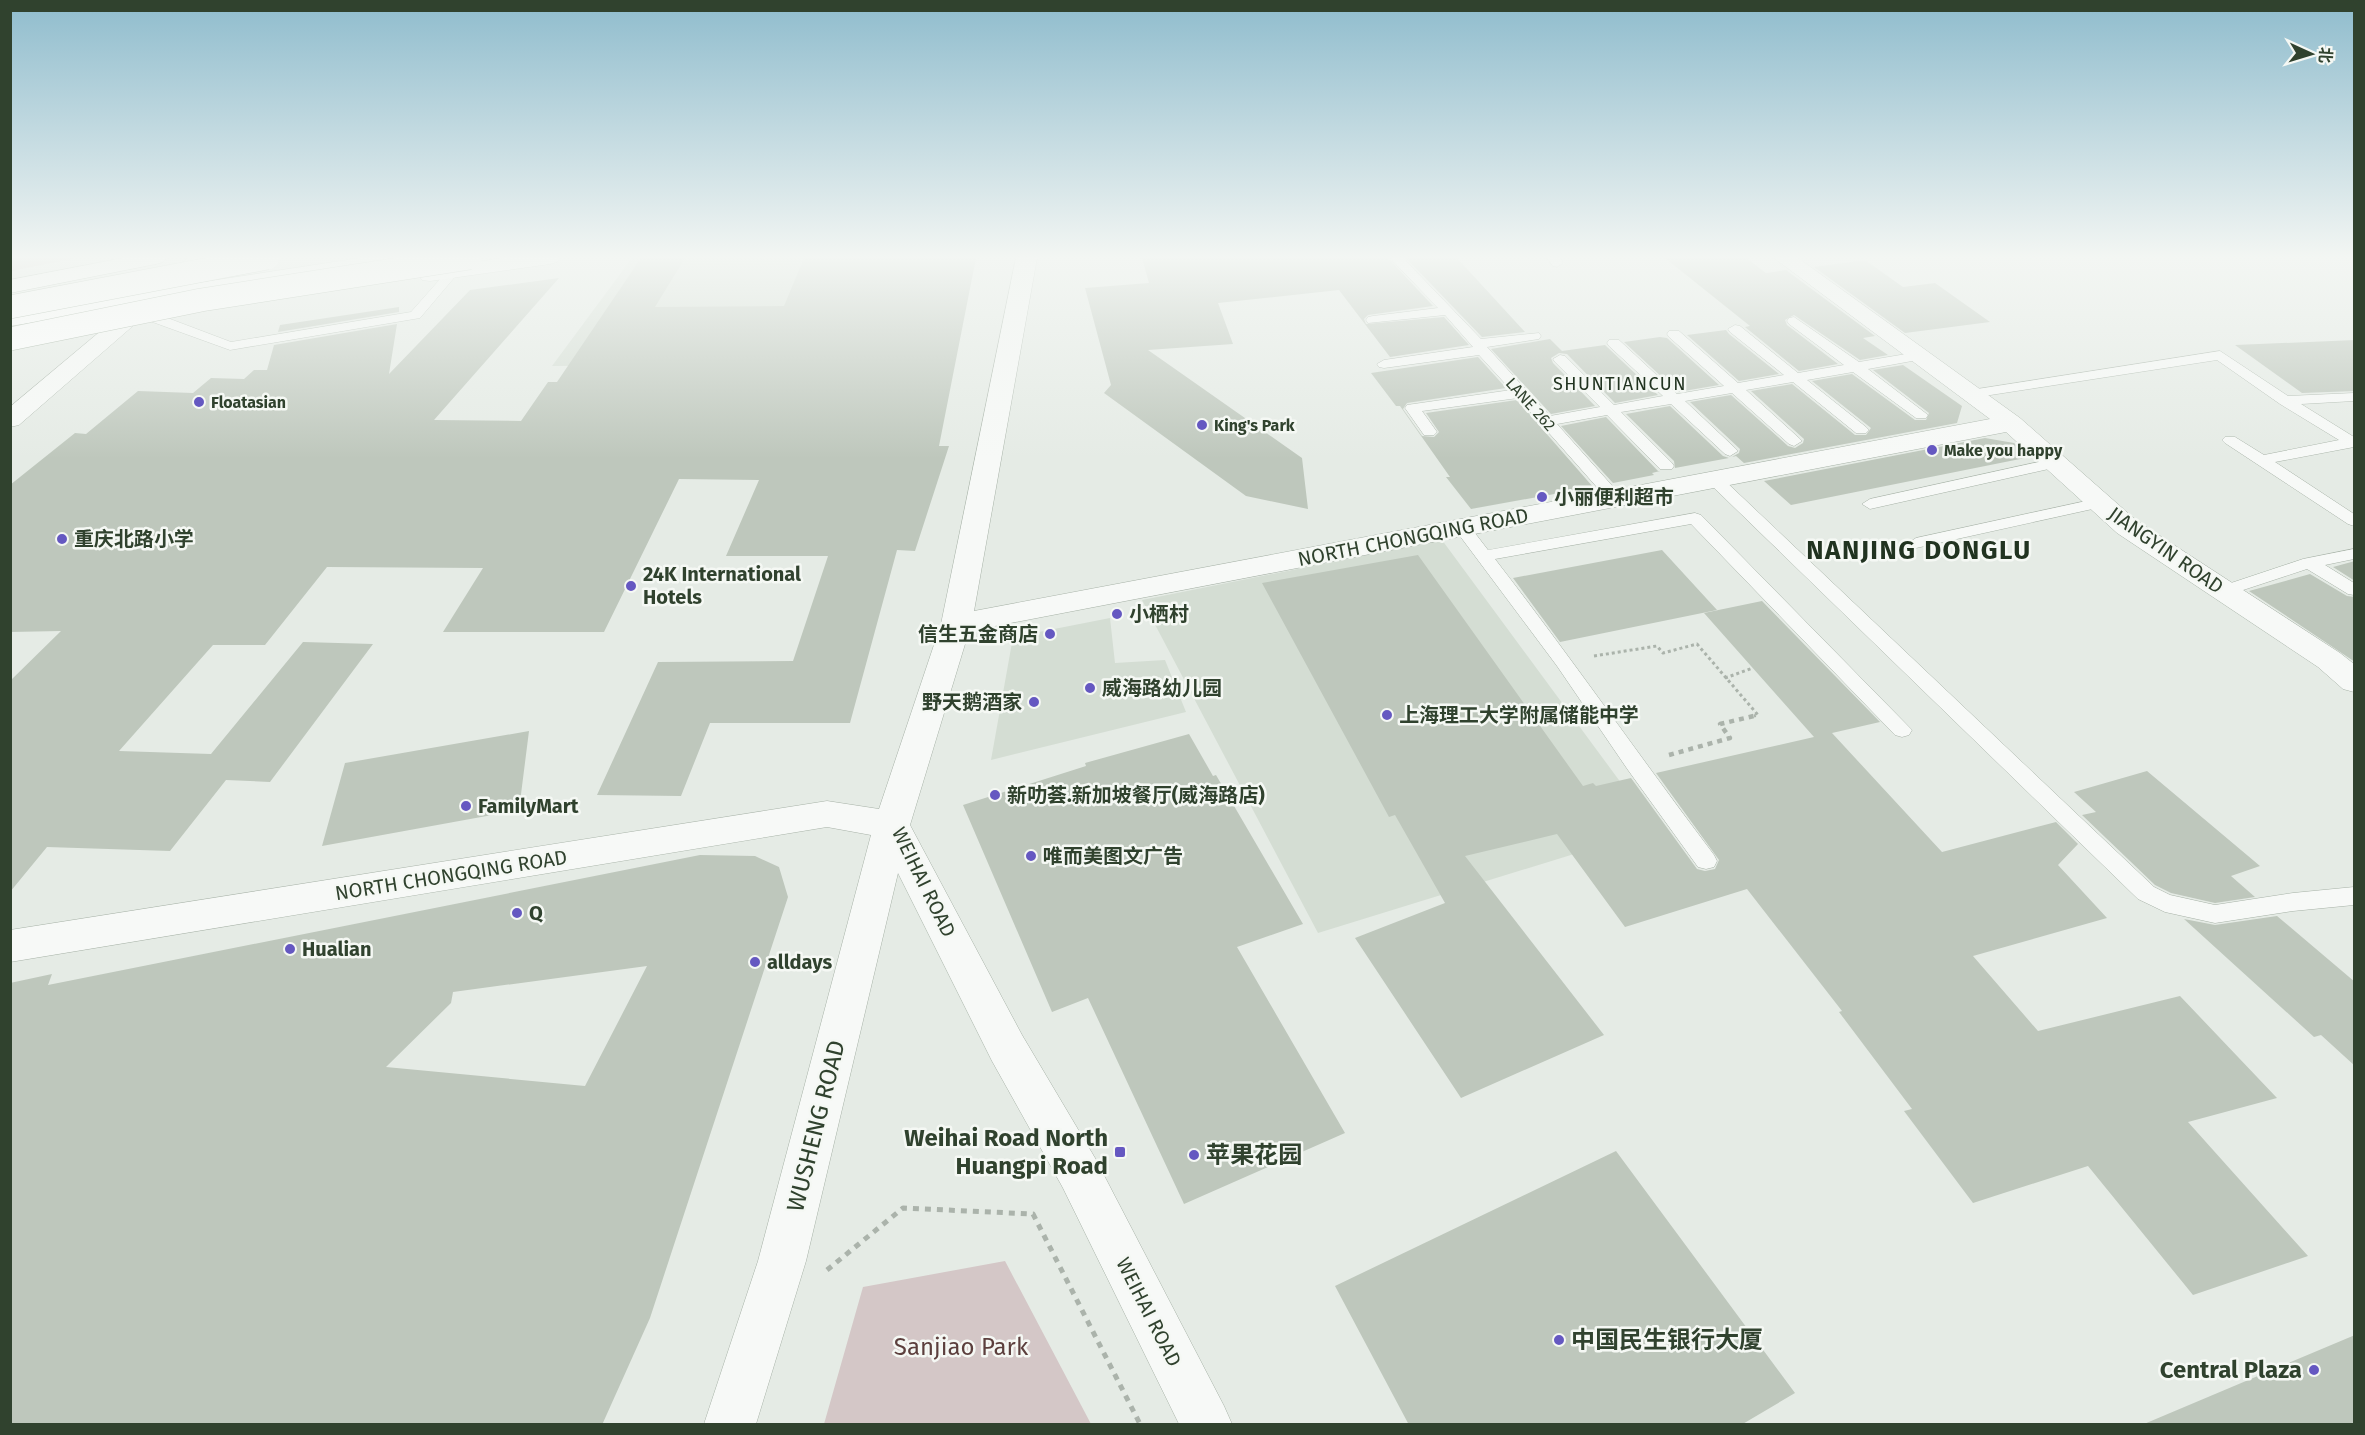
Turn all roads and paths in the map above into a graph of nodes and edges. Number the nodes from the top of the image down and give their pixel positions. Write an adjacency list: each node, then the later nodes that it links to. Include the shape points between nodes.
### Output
1 (85, 325): 13 (main road, bridge)
2 (101, 325): 13 (main road)
3 (132, 325): 29 (street)
4 (163, 325): 5 (lane, via 230,346)
5 (356, 325)
6 (1014, 325): 53 (street, WEIHAI ROAD)
7 (1460, 325): 15 (lane, LANE 262)
8 (1799, 325): 19 (lane)
9 (1876, 325): 16 (street, JIANGYIN ROAD)
10 (1735, 329): 20 (lane)
11 (1674, 334): 21 (lane)
12 (1534, 336): 15 (lane)
13 (10, 341)
14 (1614, 343): 25 (lane)
15 (1480, 347): 18 (lane); 22 (lane, LANE 262)
16 (1918, 356): 19 (lane); 23 (street, JIANGYIN ROAD)
17 (1560, 359): 27 (lane)
18 (1384, 364)
19 (1857, 367): 20 (lane); 28 (lane)
20 (1795, 378): 21 (lane); 32 (lane)
21 (1734, 388): 25 (lane); 35 (lane)
22 (1521, 393): 30 (lane, LANE 262); 33 (lane, via 1412,408)
23 (1971, 394): 26 (lane, via 2220,355); 31 (street, JIANGYIN ROAD)
24 (2355, 397): 26 (lane)
25 (1672, 399): 27 (lane); 37 (lane)
26 (2285, 401): 36 (lane)
27 (1609, 411): 30 (lane); 40 (lane)
28 (1922, 415)
29 (10, 420)
30 (1547, 421): 43 (lane, LANE 262)
31 (2011, 423): 39 (street, JIANGYIN ROAD); 41 (street, NORTH CHONGQING ROAD)
32 (1860, 430)
33 (1429, 432)
34 (2230, 440): 38 (lane)
35 (1794, 441)
36 (2353, 442): 38 (lane)
37 (1731, 451)
38 (2261, 460): 45 (lane)
39 (2057, 463): 42 (street, JIANGYIN ROAD); 44 (lane)
40 (1666, 466)
41 (1715, 480): 43 (street, NORTH CHONGQING ROAD); 62 (lane, via 2146,893 2164,903 2215,914)
42 (2095, 493): 47 (lane); 52 (street, JIANGYIN ROAD, via 2127,526)
43 (1616, 499): 46 (street, NORTH CHONGQING ROAD)
44 (1870, 504)
45 (2355, 521)
46 (1462, 528): 49 (lane); 53 (street, NORTH CHONGQING ROAD)
47 (1916, 543)
48 (2355, 554): 50 (lane)
49 (1483, 556): 54 (lane); 58 (lane, via 1695,518)
50 (2309, 563): 51 (lane); 52 (lane)
51 (2355, 590)
52 (2225, 591): 57 (street, JIANGYIN ROAD)
53 (956, 624): 60 (street, WEIHAI ROAD)
54 (1564, 662): 56 (path, via 1657,645 1663,653 1697,644); 59 (lane)
55 (1753, 668): 56 (path)
56 (1725, 678): 59 (path, via 1758,715 1720,724 1730,738)
57 (2355, 681)
58 (1902, 730)
59 (1635, 765): 61 (lane)
60 (892, 825): 63 (street, NORTH CHONGQING ROAD, via 826,814); 65 (street, WUSHENG ROAD, via 782,1261); 67 (street, WEIHAI ROAD, via 1007,1048 1079,1173)
61 (1706, 861)
62 (2355, 896)
63 (10, 946)
64 (819, 1276): 66 (path, via 903,1208 1033,1214)
65 (730, 1425)
66 (1140, 1425)
67 (1206, 1425)

